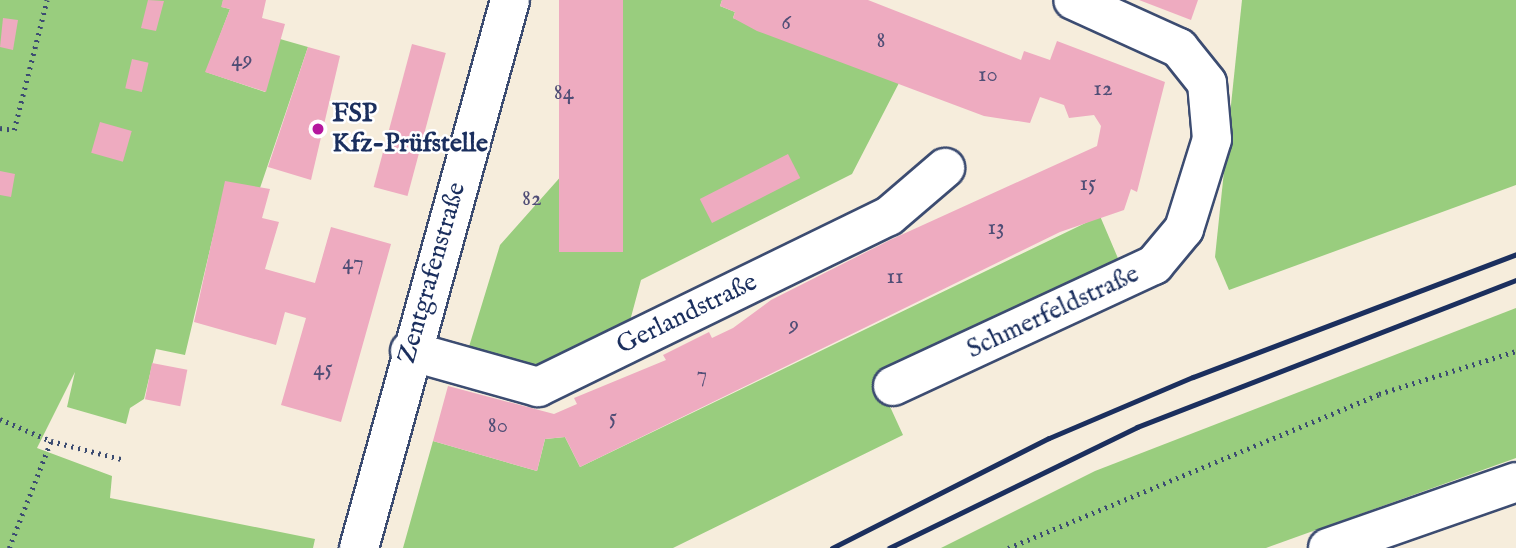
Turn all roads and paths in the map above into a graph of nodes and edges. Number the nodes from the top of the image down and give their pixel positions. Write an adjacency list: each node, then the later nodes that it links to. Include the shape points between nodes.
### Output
1 (47, 0): 4 (path, via 14,130)
2 (510, 0): 6 (street, Zentgrafenstraße)
3 (1073, 0): 8 (street, Schmerfeldstraße, via 1180,48 1207,83 1212,139 1184,229 1154,265)
4 (0, 128)
5 (945, 168): 6 (street, Gerlandstraße, via 889,216 538,387)
6 (410, 351): 14 (street, Zentgrafenstraße)
7 (1516, 351): 15 (path, via 1379,394)
8 (893, 386)
9 (0, 419): 10 (path)
10 (51, 441): 11 (path); 13 (path)
11 (125, 460)
12 (1516, 482): 16 (street)
13 (9, 548)
14 (359, 548)
15 (1008, 548)
16 (1328, 548)

